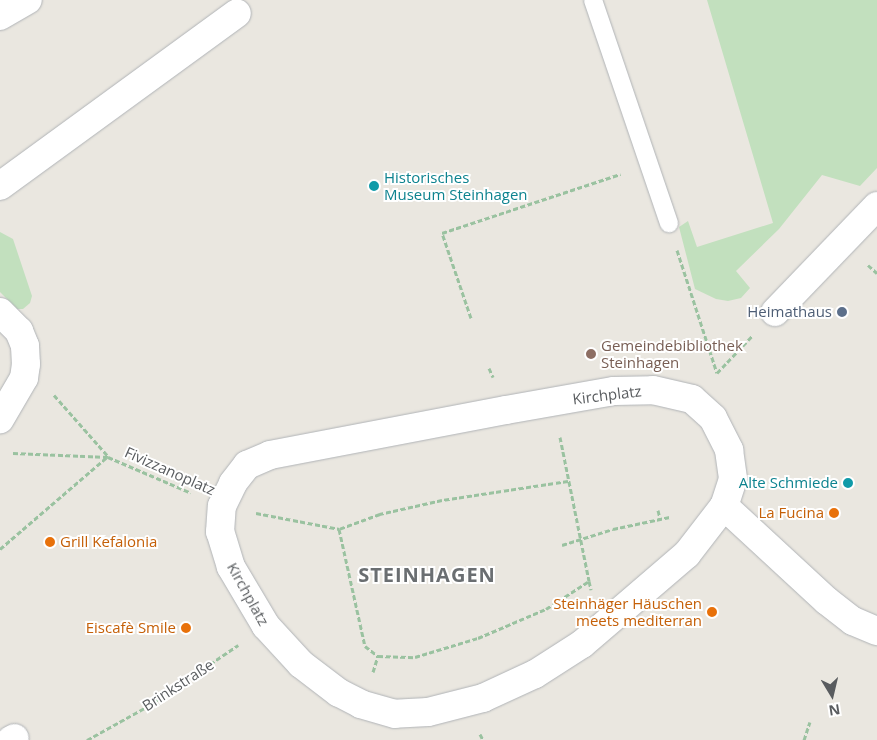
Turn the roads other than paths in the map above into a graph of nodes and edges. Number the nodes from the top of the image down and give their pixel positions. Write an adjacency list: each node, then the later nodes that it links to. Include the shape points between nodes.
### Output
1 (28, 0): 4 (street)
2 (593, 0): 7 (lane)
3 (237, 13): 5 (street)
4 (0, 16)
5 (0, 186)
6 (877, 206): 9 (street)
7 (669, 224)
8 (0, 312): 10 (street, via 19,330 25,346 26,364 24,378)
9 (775, 312)
10 (0, 419)
11 (724, 506): 11 (street, Kirchplatz, via 733,479 729,450 713,418 692,399 653,390 614,392 270,456 248,464 233,482 222,506 220,532 231,567 266,626 301,664 339,693 361,704 395,714 428,712 466,704 535,674 582,644 687,554); 12 (street, via 827,601)
12 (877, 632)

